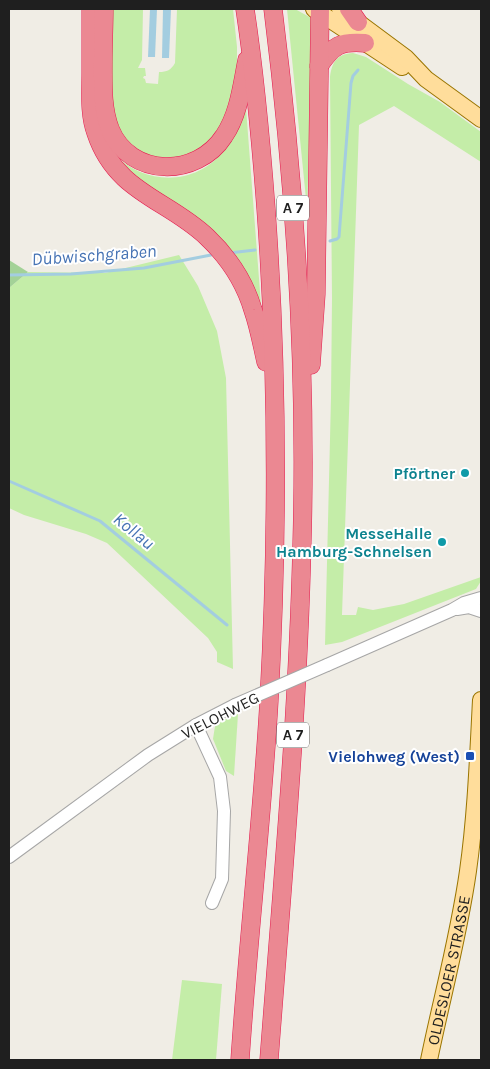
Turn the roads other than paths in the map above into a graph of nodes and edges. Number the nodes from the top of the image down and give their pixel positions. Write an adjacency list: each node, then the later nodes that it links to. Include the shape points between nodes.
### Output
1 (91, 9): 13 (highway, via 91,102 99,141 113,166 127,181 200,231 231,265 254,310)
2 (104, 9): 8 (highway, via 103,95 108,123 115,139 126,151 140,161 156,166 171,168 194,162 214,149 224,137 236,109)
3 (245, 9): 8 (highway, A 7)
4 (273, 9): 14 (highway, A 7, via 295,235)
5 (340, 9): 7 (main road)
6 (318, 10): 9 (main road); 10 (highway)
7 (353, 16): 11 (main road, via 406,58)
8 (250, 42): 13 (highway, A 7, via 269,246)
9 (366, 43): 10 (highway, via 338,46 328,52); 11 (main road)
10 (319, 66): 14 (highway, via 316,294 311,364)
11 (426, 79): 12 (main road)
12 (481, 119)
13 (275, 399): 23 (highway, A 7, via 274,584)
14 (302, 409): 22 (highway, A 7, via 298,664)
15 (481, 598): 16 (street, VIELOHWEG, via 464,602)
16 (452, 610): 17 (street, VIELOHWEG, via 469,607); 19 (street, VIELOHWEG, bridge)
17 (481, 611)
18 (481, 700): 28 (main road, OLDESLOER STRASSE, via 468,871)
19 (196, 725): 20 (street, VIELOHWEG, via 148,755); 21 (street, via 220,777 224,811 222,879)
20 (9, 857)
21 (212, 903)
22 (272, 1008): 26 (highway, A 7); 27 (highway, A 7)
23 (244, 1009): 24 (highway, A 7); 25 (highway, A 7)
24 (240, 1060)
25 (248, 1060)
26 (261, 1060)
27 (269, 1060)
28 (429, 1060)

